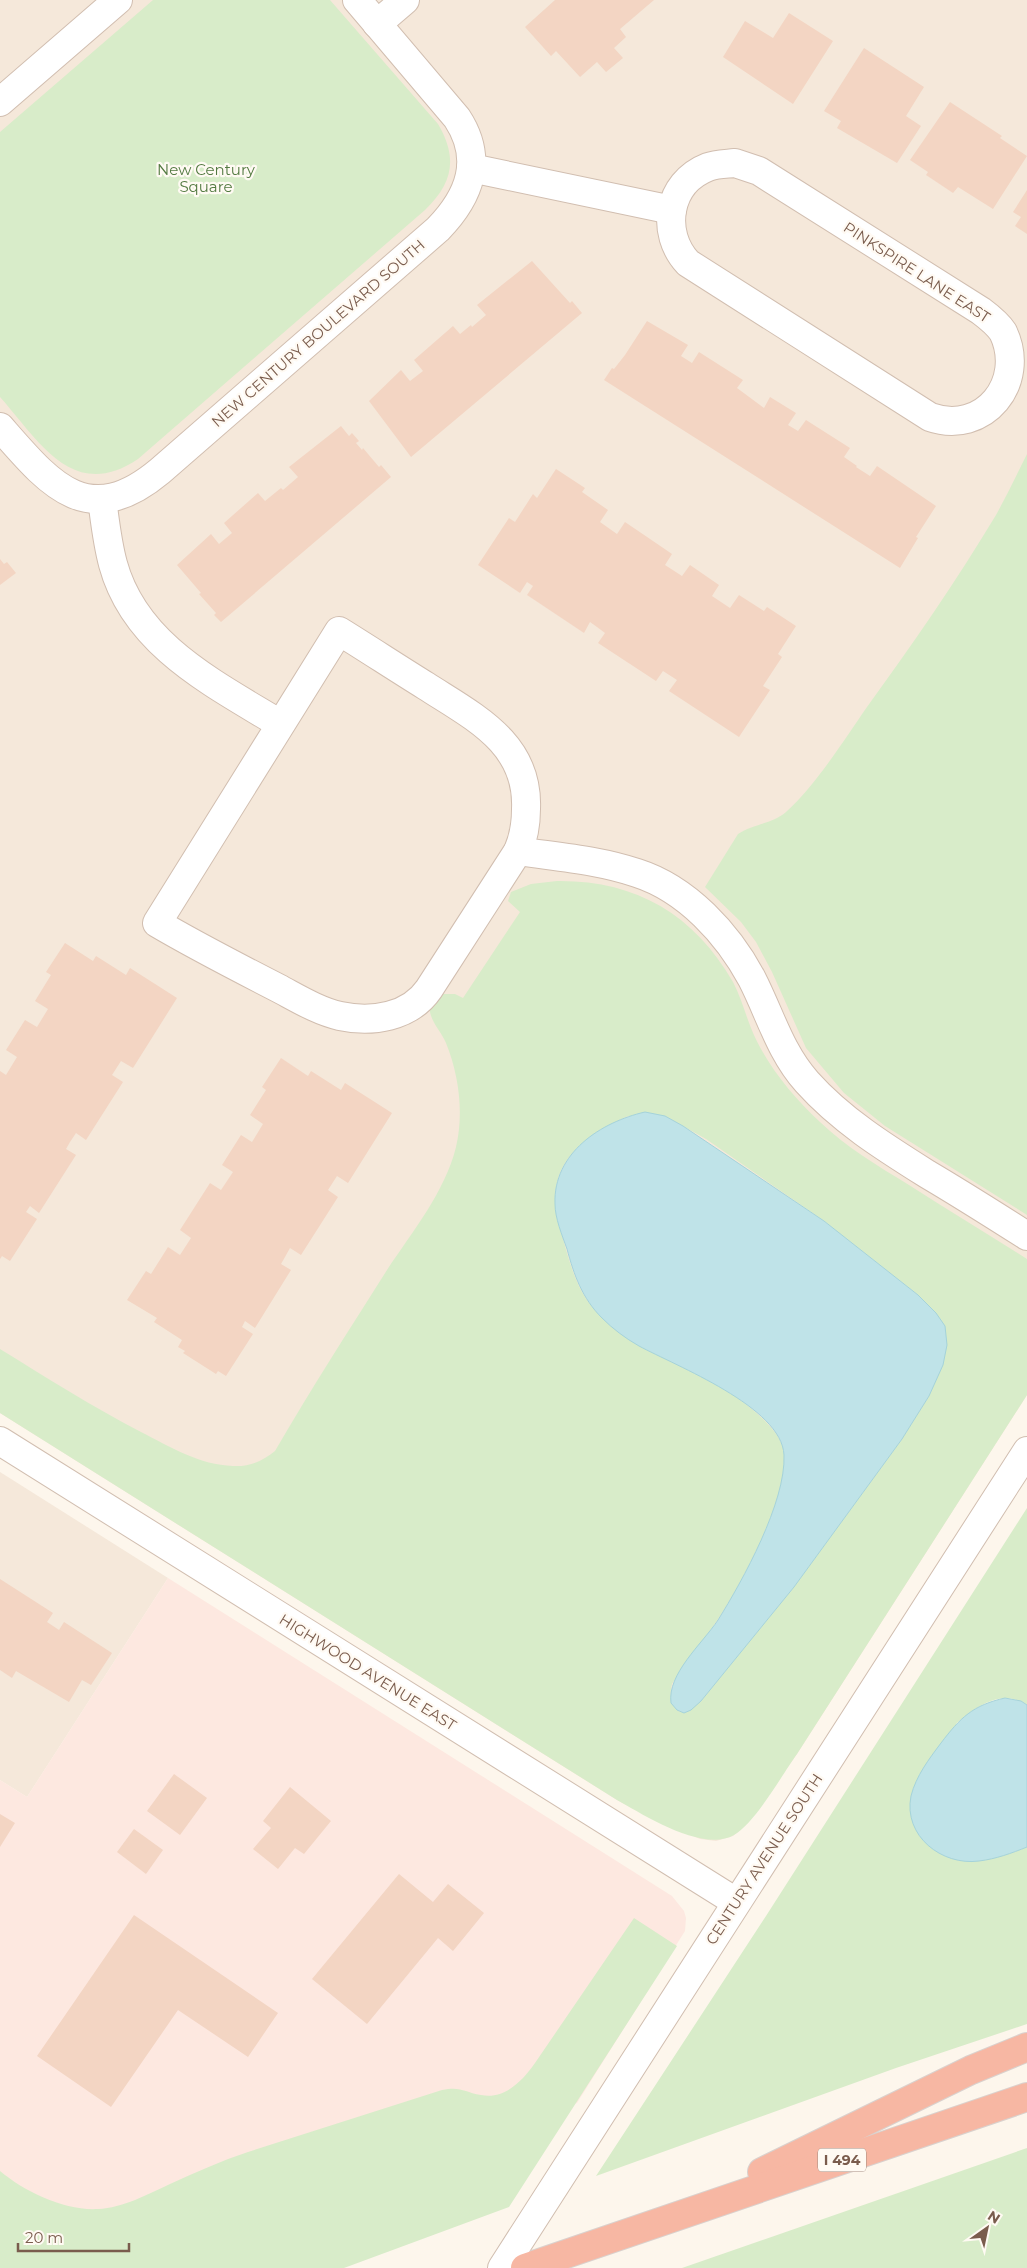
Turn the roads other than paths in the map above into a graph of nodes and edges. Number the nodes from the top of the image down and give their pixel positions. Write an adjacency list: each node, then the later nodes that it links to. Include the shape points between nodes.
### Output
1 (118, 0): 5 (street)
2 (357, 0): 4 (street, NEW CENTURY BOULEVARD SOUTH)
3 (405, 0): 4 (street)
4 (377, 24): 6 (street, NEW CENTURY BOULEVARD SOUTH, via 463,127 470,146)
5 (0, 102)
6 (472, 168): 7 (street); 9 (street, NEW CENTURY BOULEVARD SOUTH, via 462,197 438,229 150,479 131,491)
7 (672, 210): 7 (street, PINKSPIRE LANE EAST, via 671,226 676,246 681,256 696,270 916,410 940,421 962,421 982,415 1004,394 1012,369 1012,356 1003,332 994,322 759,171 735,163 709,166 687,180)
8 (0, 427): 9 (street, NEW CENTURY BOULEVARD SOUTH, via 57,486 85,498)
9 (102, 499): 10 (street, via 113,566 137,615 172,654)
10 (280, 724): 11 (street, via 339,630 472,716 503,743 520,769 526,789 526,822); 11 (street, via 157,923 306,1003 339,1016 372,1018 402,1011 423,998)
11 (518, 850): 12 (street, via 629,870 672,890 716,928 739,957 792,1062 832,1107 882,1146)
12 (1027, 1236)
13 (0, 1442): 15 (street, HIGHWOOD AVENUE EAST)
14 (1027, 1451): 15 (street, CENTURY AVENUE SOUTH)
15 (736, 1902): 19 (street, CENTURY AVENUE SOUTH)
16 (1027, 2047): 18 (highway, via 971,2070)
17 (1027, 2097): 18 (highway, I 494)
18 (657, 2224): 20 (highway, I 494)
19 (502, 2268)
20 (525, 2268)

